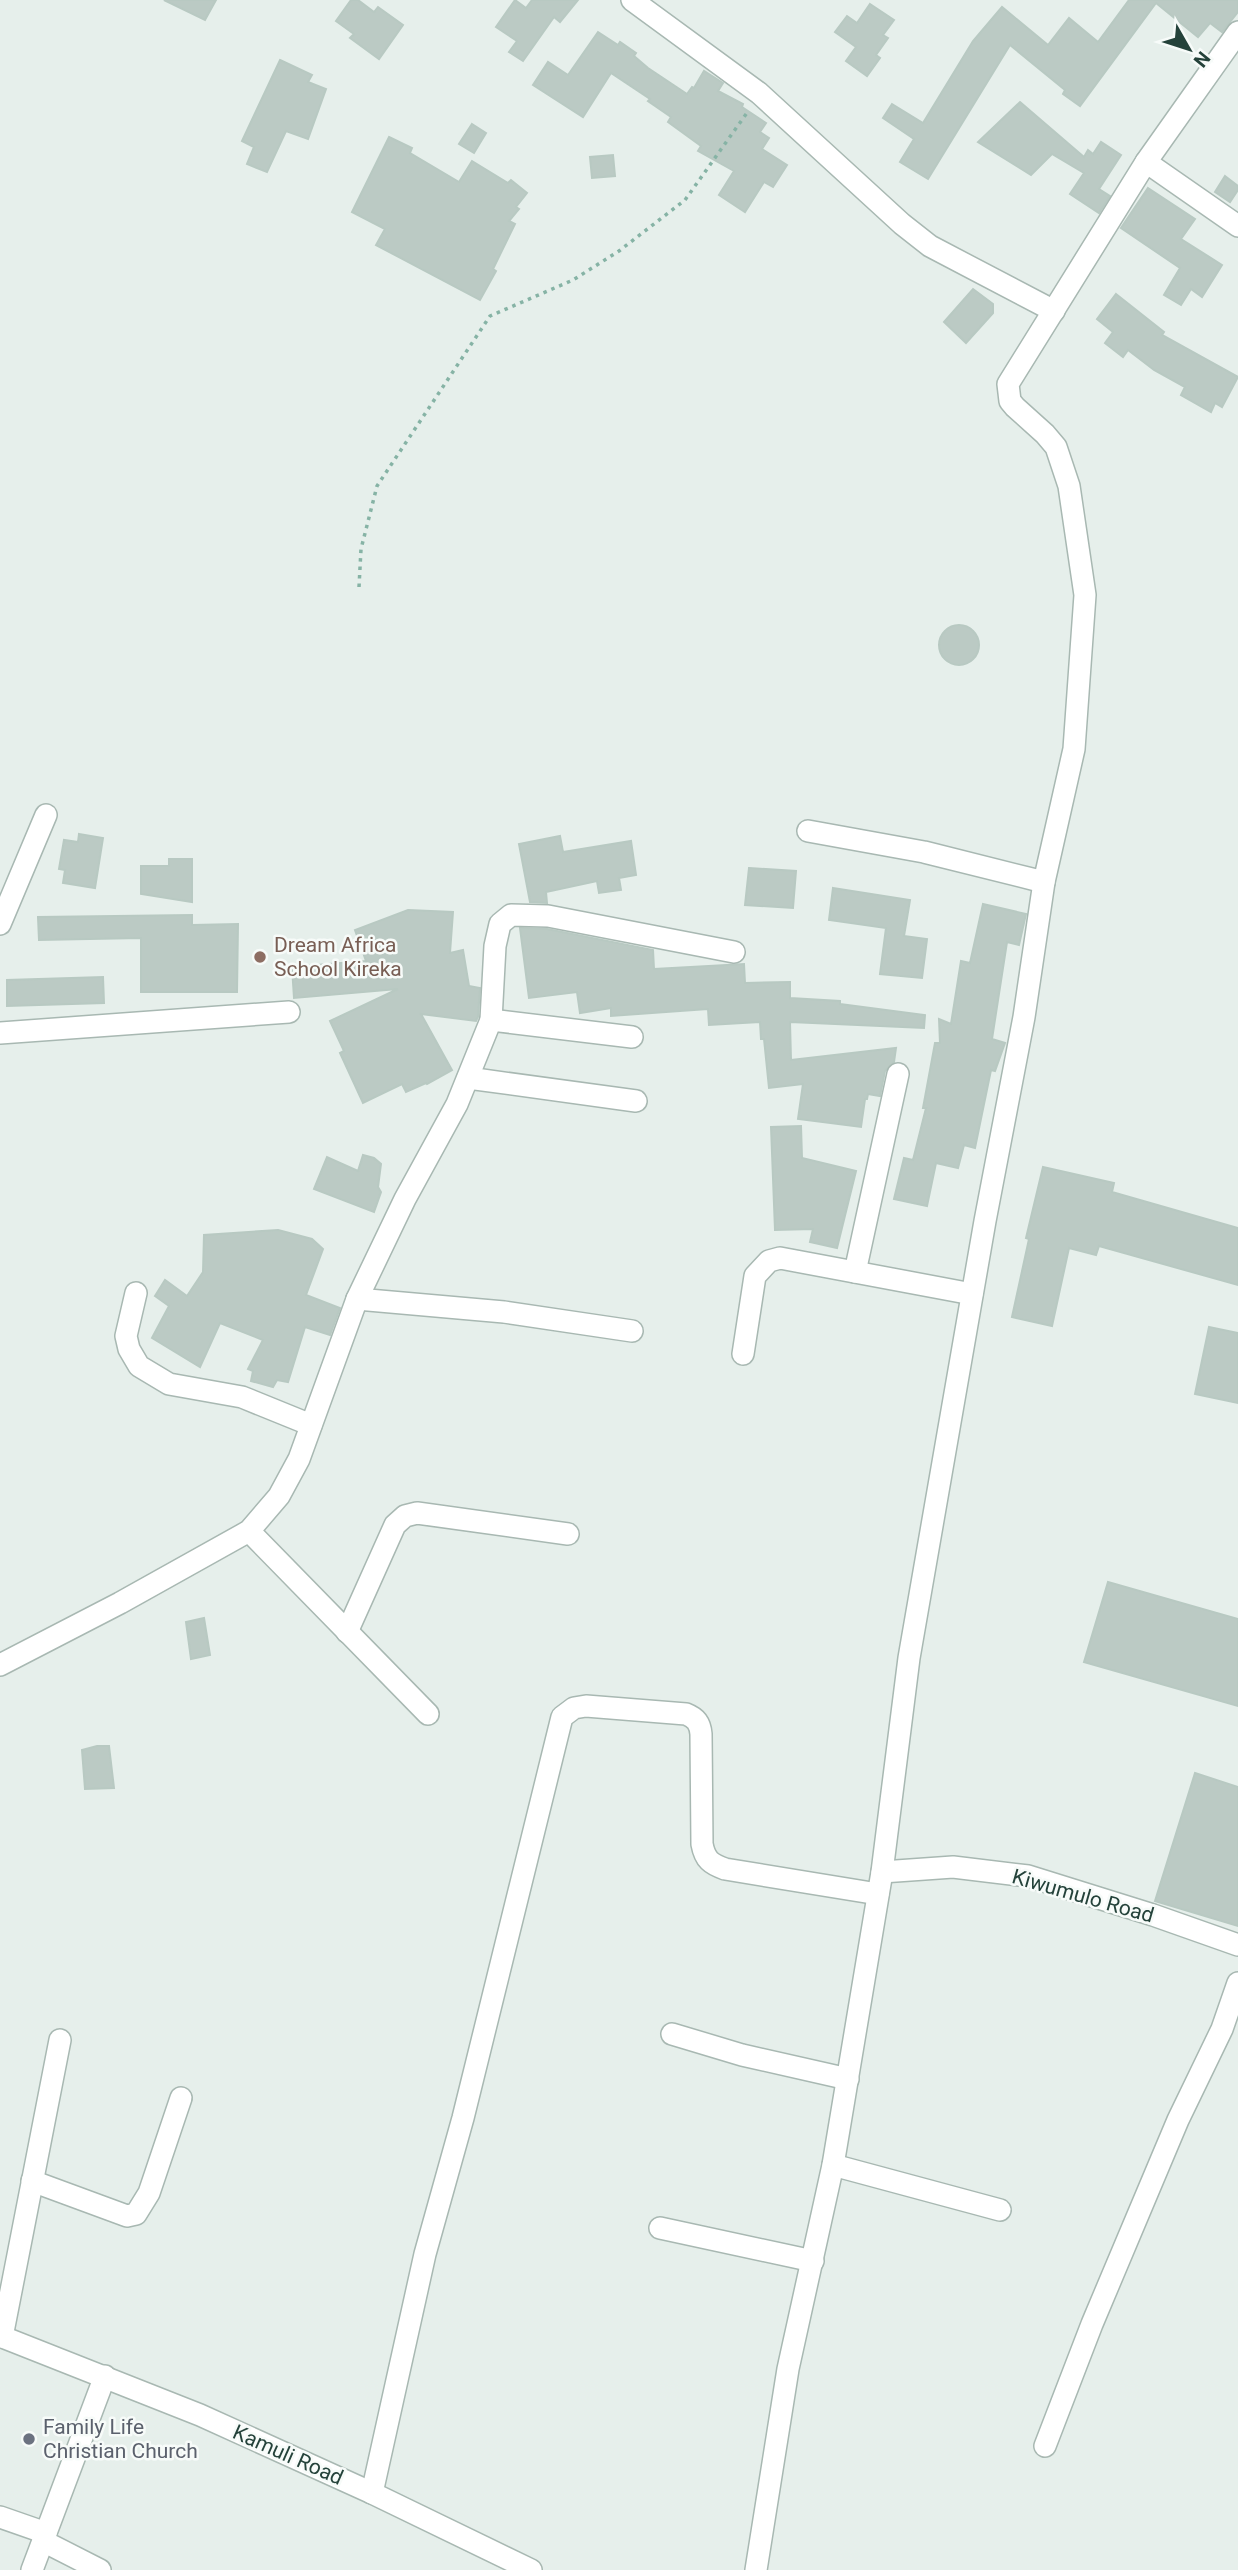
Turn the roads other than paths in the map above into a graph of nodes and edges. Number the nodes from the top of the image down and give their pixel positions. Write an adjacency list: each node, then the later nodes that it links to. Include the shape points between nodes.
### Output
1 (632, 0): 5 (street, via 759,93 930,246)
2 (1238, 32): 3 (street)
3 (1146, 162): 4 (street); 5 (street)
4 (1238, 226)
5 (1054, 311): 8 (street, via 1008,384 1015,407 1056,447 1063,465 1085,596 1074,749)
6 (46, 815): 9 (street)
7 (808, 831): 8 (street, via 924,852)
8 (1044, 882): 20 (street, via 1024,1017)
9 (0, 924)
10 (734, 952): 12 (street, via 548,916 511,915 500,924 495,946)
11 (289, 1012): 13 (street)
12 (491, 1020): 14 (street); 16 (street)
13 (0, 1033)
14 (632, 1037)
15 (898, 1074): 18 (street)
16 (468, 1078): 17 (street); 21 (street)
17 (636, 1101)
18 (855, 1272): 20 (street); 23 (street, via 780,1258 769,1261 755,1276)
19 (136, 1293): 24 (street, via 126,1336 139,1366 169,1384 242,1397)
20 (972, 1294): 30 (street, via 909,1658)
21 (357, 1298): 22 (street, via 504,1312); 24 (street)
22 (632, 1331)
23 (744, 1354)
24 (311, 1425): 25 (street, via 279,1496)
25 (249, 1531): 27 (street); 28 (street)
26 (568, 1534): 27 (street, via 417,1513 405,1516 395,1525)
27 (347, 1632): 29 (street)
28 (0, 1665)
29 (428, 1714)
30 (882, 1872): 31 (street); 32 (street, Kiwumulo Road, via 953,1867 1028,1876)
31 (878, 1895): 36 (street); 46 (street, via 712,1864 702,1844 701,1734 695,1718 586,1706 562,1717 425,2254)
32 (1238, 1945)
33 (1238, 1983): 45 (street, via 1092,2324)
34 (672, 2034): 36 (street)
35 (60, 2040): 39 (street)
36 (848, 2080): 38 (street)
37 (181, 2098): 39 (street, via 149,2193 136,2214 127,2216)
38 (833, 2165): 40 (street); 42 (street)
39 (32, 2182): 43 (street)
40 (1000, 2210)
41 (660, 2228): 42 (street)
42 (813, 2261): 52 (street, via 789,2369)
43 (1, 2337): 44 (street, Kamuli Road)
44 (105, 2376): 46 (street, Kamuli Road); 48 (street)
45 (1045, 2446)
46 (372, 2493): 51 (street, Kamuli Road)
47 (0, 2517): 48 (street)
48 (45, 2537): 49 (street); 50 (street)
49 (32, 2570)
50 (100, 2570)
51 (531, 2570)
52 (756, 2570)

